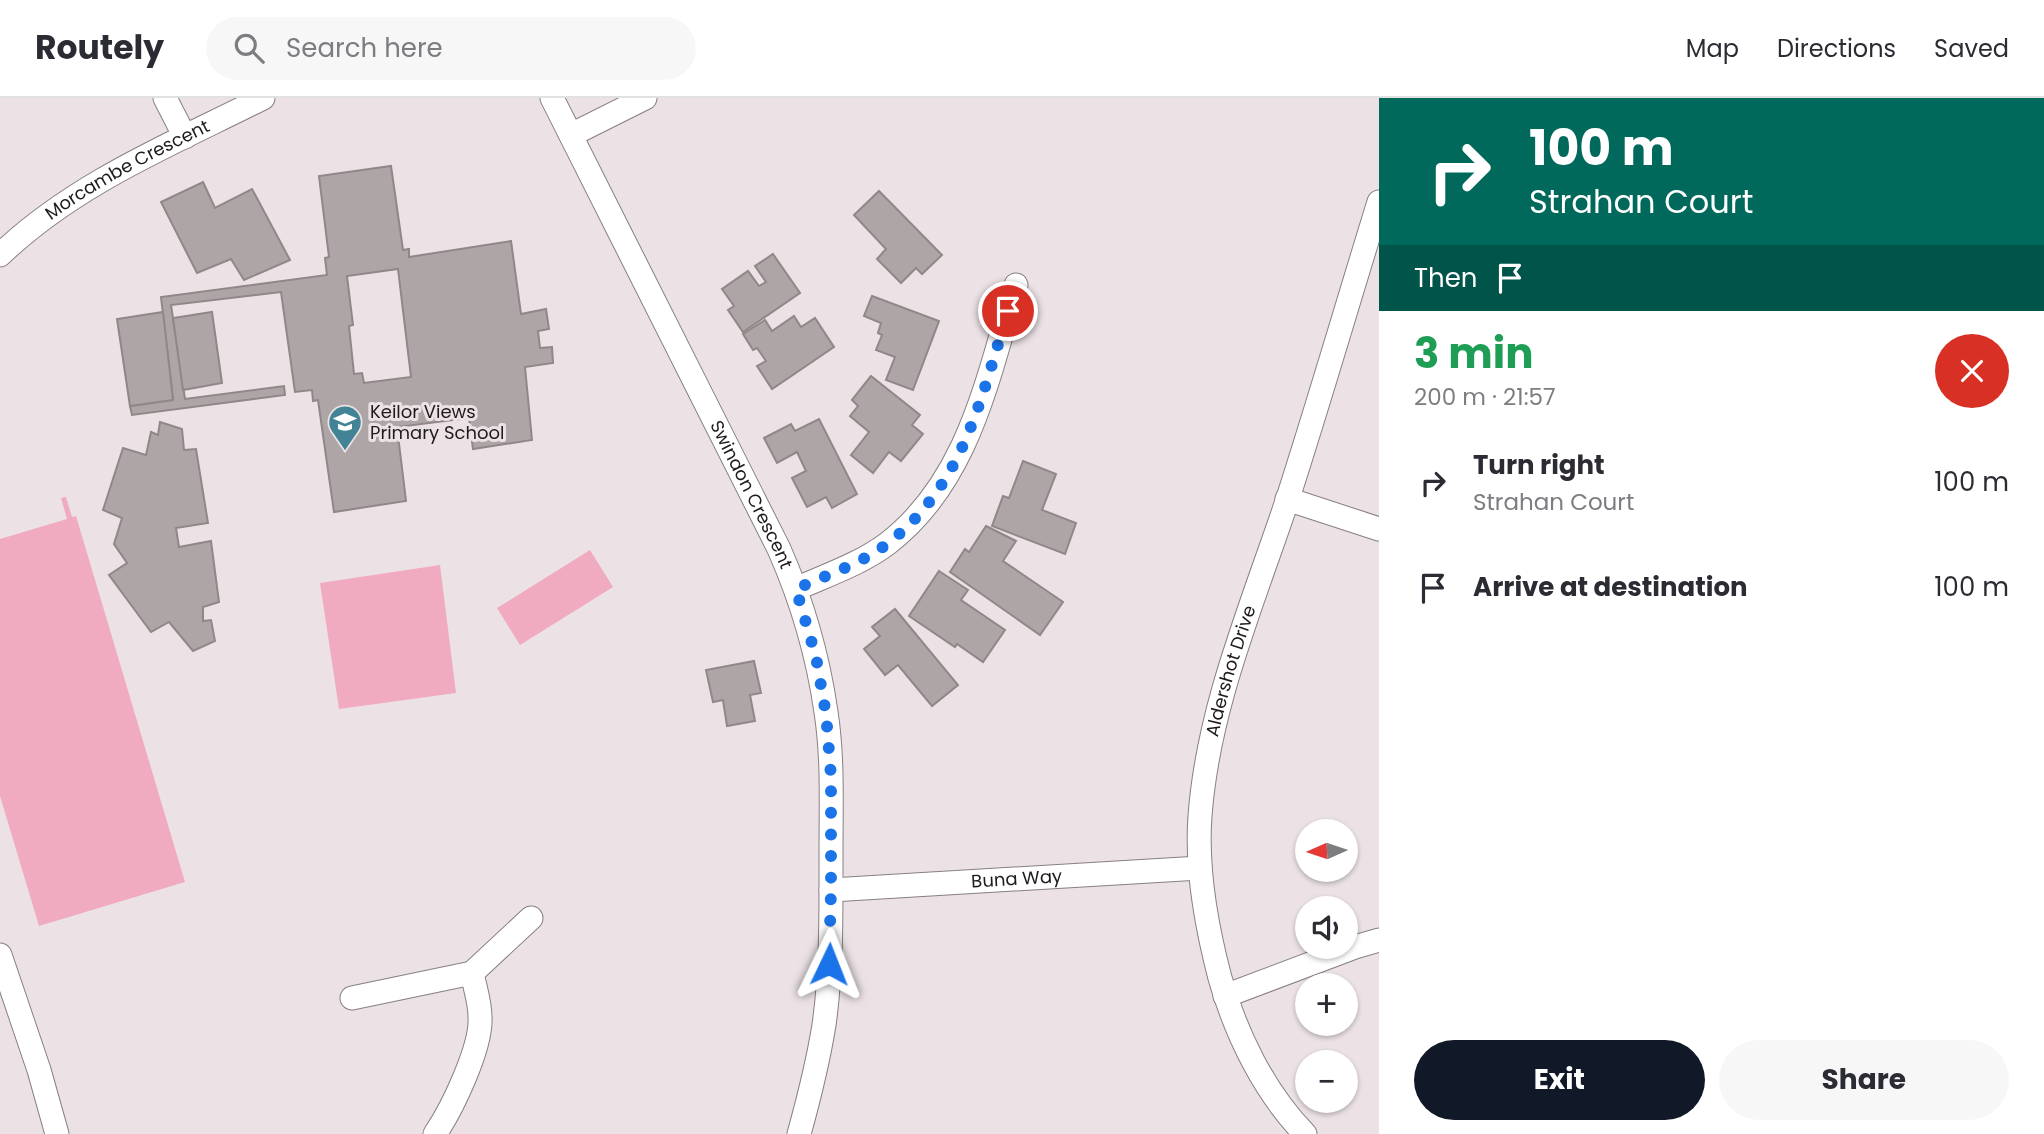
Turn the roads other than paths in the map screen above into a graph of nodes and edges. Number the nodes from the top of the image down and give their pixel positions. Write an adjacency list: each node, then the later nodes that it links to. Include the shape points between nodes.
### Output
1 (164, 98): 6 (street)
2 (263, 98): 6 (street, Morcambe Crescent)
3 (552, 98): 5 (street, Swindon Crescent)
4 (645, 98): 5 (street)
5 (571, 135): 12 (street, Swindon Crescent)
6 (185, 138): 8 (street, Morcambe Crescent, via 87,188)
7 (1379, 202): 10 (street, Aldershot Drive)
8 (0, 255)
9 (1016, 285): 12 (street, via 970,433 934,496 885,545)
10 (1287, 499): 11 (street); 13 (street, Aldershot Drive, via 1216,713 1200,817)
11 (1379, 529)
12 (796, 589): 14 (street, Swindon Crescent, via 816,657 826,714)
13 (1200, 868): 14 (street, Buna Way); 19 (street, Aldershot Drive)
14 (831, 890): 23 (street, Swindon Crescent, via 824,1024)
15 (531, 918): 18 (street)
16 (1379, 940): 19 (street)
17 (0, 955): 21 (street)
18 (472, 973): 20 (street); 22 (street, via 481,1018 477,1044)
19 (1225, 996): 24 (street, Aldershot Drive, via 1266,1084)
20 (352, 998)
21 (57, 1134)
22 (435, 1134)
23 (799, 1134)
24 (1305, 1134)

